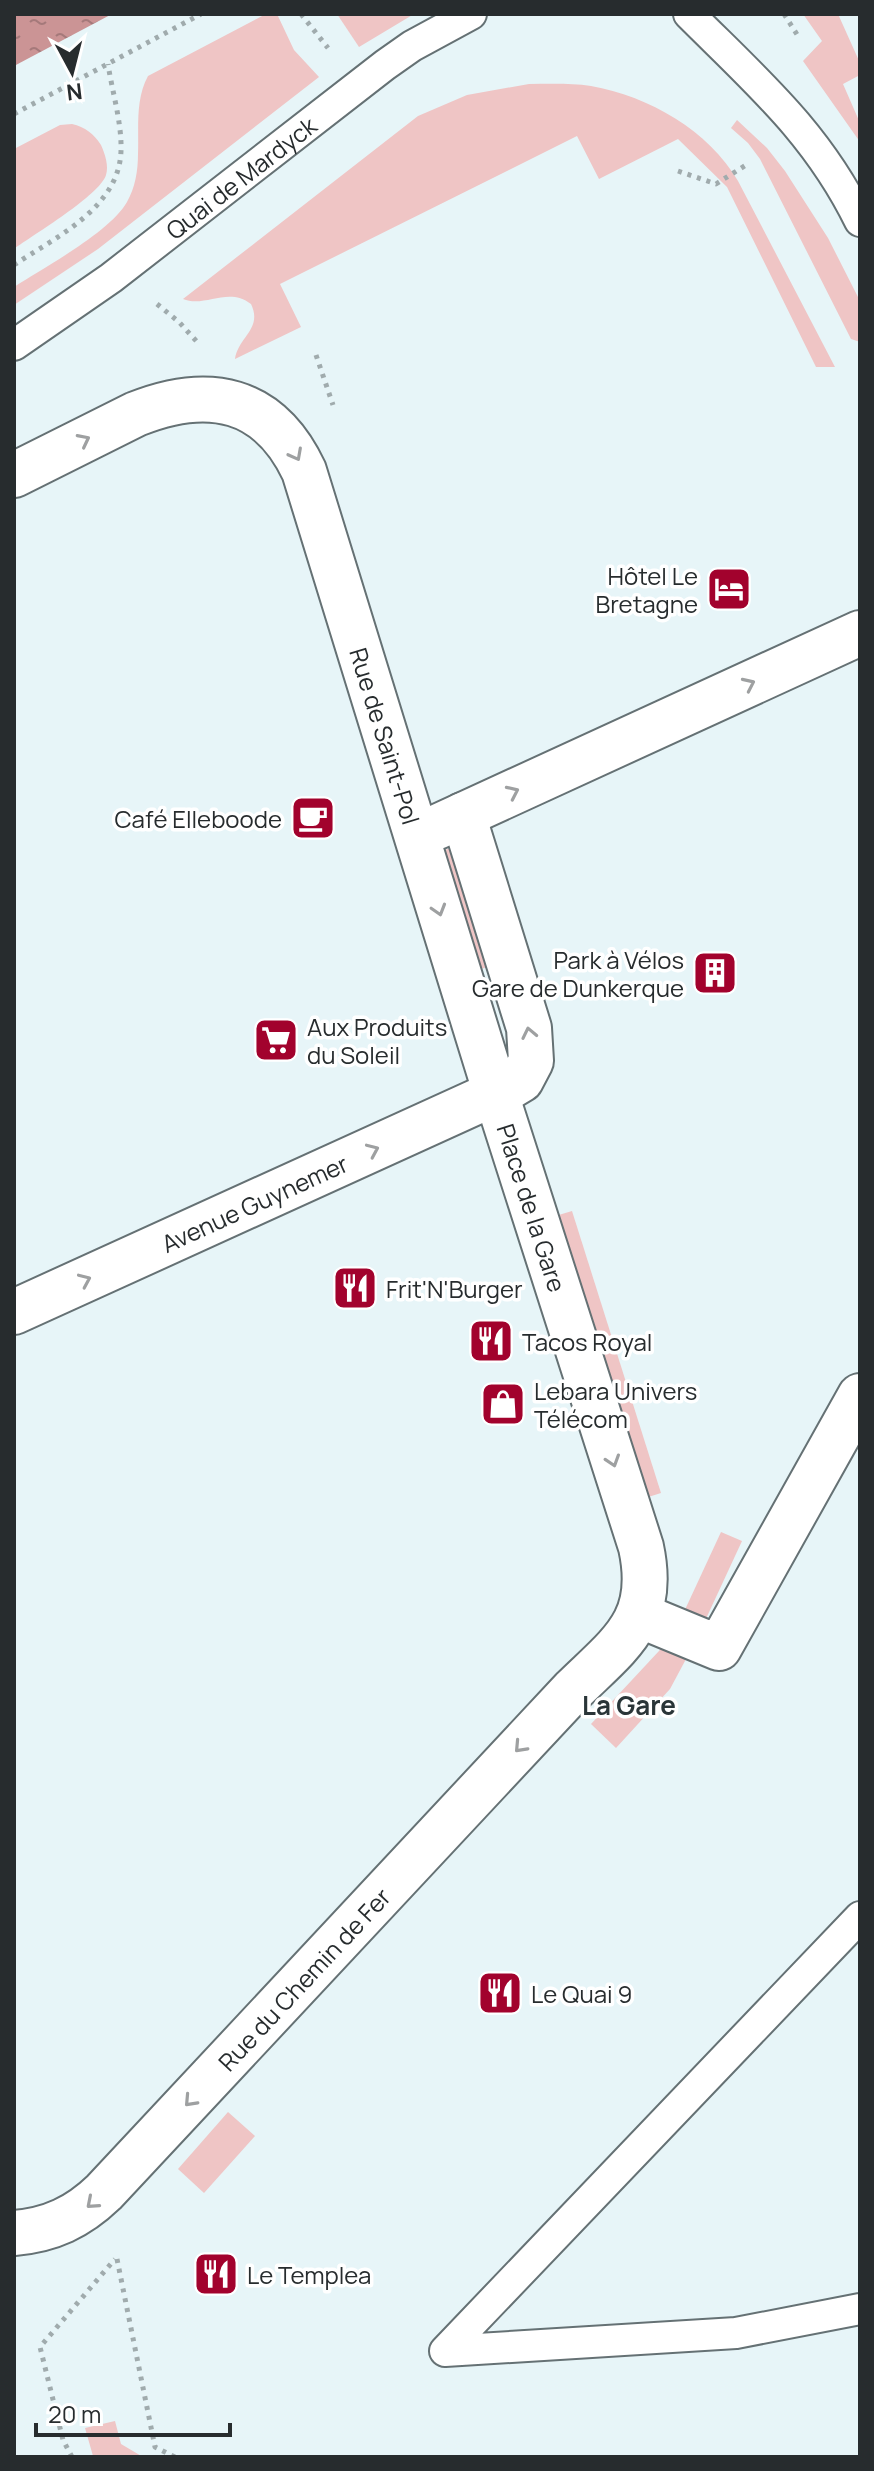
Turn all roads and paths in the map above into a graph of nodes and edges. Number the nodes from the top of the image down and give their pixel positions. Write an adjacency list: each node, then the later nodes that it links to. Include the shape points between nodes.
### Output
1 (201, 14): 8 (path)
2 (301, 14): 7 (path)
3 (471, 14): 14 (lane, Quai de Mardyck, via 385,65 111,278)
4 (689, 14): 12 (lane, via 794,119 827,161)
5 (784, 14): 6 (path)
6 (798, 36)
7 (323, 43)
8 (108, 64): 9 (path); 13 (path, via 121,151 114,183 87,215)
9 (14, 114)
10 (746, 165): 11 (path, via 716,184)
11 (678, 171)
12 (860, 221)
13 (14, 265)
14 (14, 345)
15 (14, 475): 18 (street, Rue de Saint-Pol, one-way to 18, via 156,406 201,399 239,405 282,433 304,471)
16 (860, 633): 17 (street, one-way to 16)
17 (463, 815): 18 (street); 19 (street, Place de la Gare, one-way to 17, via 521,1080 532,1047)
18 (416, 836): 19 (street, Rue de Saint-Pol, one-way to 19)
19 (496, 1094): 20 (street, Avenue Guynemer, one-way to 19); 22 (street, Place de la Gare, one-way to 22, via 641,1547 646,1587)
20 (14, 1312)
21 (860, 1396): 22 (street, via 719,1648)
22 (639, 1615): 23 (street, Place de la Gare, via 621,1643)
23 (573, 1690): 25 (street, Rue du Chemin de Fer, one-way to 25, via 104,2192 65,2222)
24 (860, 1917): 27 (lane, via 445,2351 736,2333)
25 (14, 2233)
26 (116, 2258): 30 (path, via 155,2447)
27 (860, 2309)
28 (40, 2347): 29 (path)
29 (72, 2457)
30 (175, 2457)

